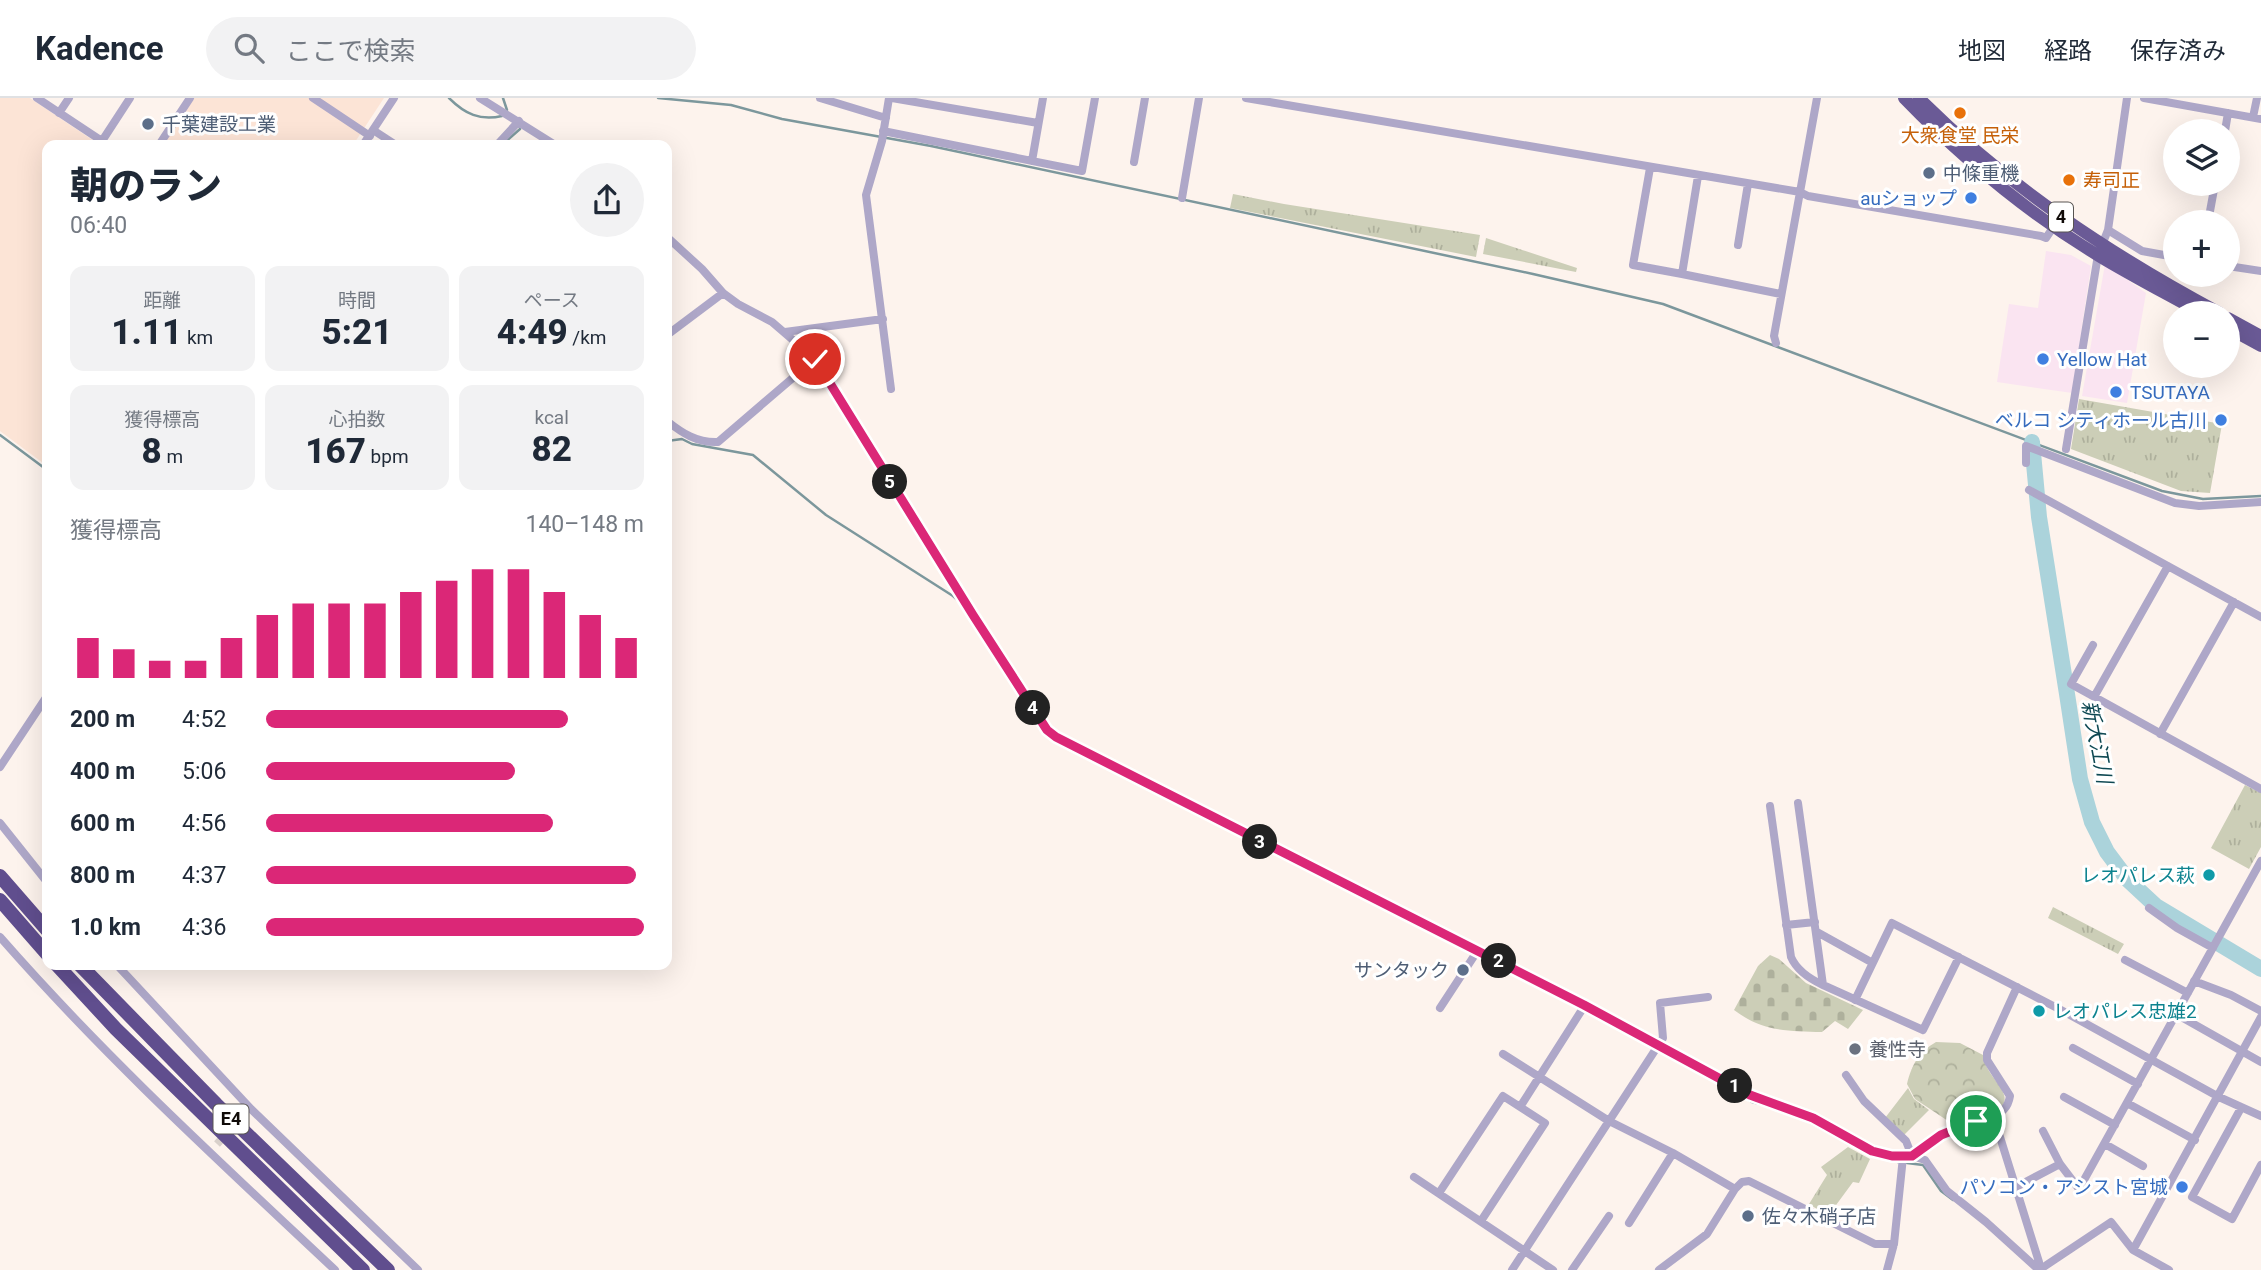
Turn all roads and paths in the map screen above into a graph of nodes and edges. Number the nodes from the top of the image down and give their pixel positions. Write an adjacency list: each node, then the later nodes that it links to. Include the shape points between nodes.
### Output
1 (37, 98): 23 (street)
2 (69, 98): 23 (street)
3 (131, 98): 33 (street)
4 (190, 98): 34 (street)
5 (313, 98): 30 (street)
6 (394, 98): 30 (street)
7 (480, 98): 22 (street)
8 (495, 98): 22 (street)
9 (820, 98): 25 (street)
10 (891, 98): 25 (street); 29 (street)
11 (1043, 98): 29 (street)
12 (1095, 98): 39 (street, via 1082,171)
13 (1145, 98): 40 (street)
14 (1199, 98): 45 (street)
15 (1246, 98): 41 (street)
16 (1817, 98): 44 (street)
17 (1904, 98): 46 (highway, 4, via 1961,154)
18 (1919, 98): 50 (highway, 4, via 1970,147)
19 (2127, 98): 47 (street)
20 (2144, 98): 24 (street)
21 (2257, 98): 26 (street)
22 (502, 112): 28 (street)
23 (59, 113): 32 (street)
24 (2228, 113): 26 (street); 27 (street)
25 (886, 118): 31 (street)
26 (2257, 118)
27 (2227, 119)
28 (519, 121): 37 (street); 38 (street)
29 (1038, 123): 39 (street)
30 (371, 133): 35 (street); 36 (street)
31 (883, 135): 39 (street); 59 (street, via 866,195)
32 (100, 140)
33 (107, 140)
34 (162, 140)
35 (366, 140)
36 (386, 140)
37 (502, 140)
38 (548, 140)
39 (1032, 161)
40 (1134, 162)
41 (1650, 168): 42 (street); 54 (street, via 1633,265)
42 (1698, 176): 43 (street); 54 (street)
43 (1748, 184): 44 (street); 49 (street)
44 (1800, 192): 46 (street, via 2046,238); 56 (street)
45 (1182, 198)
46 (2054, 226): 50 (highway, 4)
47 (2108, 230): 50 (street); 51 (street, via 2143,251)
48 (672, 242): 55 (street)
49 (1738, 245)
50 (2100, 250): 57 (highway, 4); 58 (highway, 4); 70 (street)
51 (2163, 255)
52 (2240, 268): 53 (street)
53 (2261, 271)
54 (1682, 274): 56 (street)
55 (723, 293): 61 (street); 62 (street)
56 (1781, 294): 65 (street)
57 (2183, 301)
58 (2197, 301)
59 (883, 319): 62 (street); 68 (street)
60 (2240, 325): 64 (highway)
61 (672, 331)
62 (785, 332): 67 (street)
63 (2240, 335): 66 (highway)
64 (2261, 336)
65 (1776, 342)
66 (2261, 346)
67 (815, 359): 69 (street, via 718,442 687,436); 98 (street, via 1047,730)
68 (891, 388)
69 (672, 425)
70 (2066, 450)
71 (2026, 454): 73 (street, via 2048,456 2175,503)
72 (2030, 490): 74 (street)
73 (2261, 502)
74 (2168, 566): 75 (street); 78 (street)
75 (2234, 602): 76 (street); 80 (street)
76 (2261, 617)
77 (2093, 645): 78 (street, via 2071,684)
78 (2094, 697): 80 (street)
79 (42, 703): 81 (street)
80 (2160, 734): 82 (street)
81 (0, 767)
82 (2261, 789)
83 (1798, 803): 91 (street)
84 (1770, 806): 93 (street)
85 (0, 823): 88 (street)
86 (2261, 861): 96 (street)
87 (0, 876): 92 (highway)
88 (42, 876)
89 (0, 900): 97 (highway)
90 (2149, 908): 96 (street, via 2177,928)
91 (1815, 922): 93 (street); 94 (street)
92 (42, 924)
93 (1786, 925): 106 (street, via 1795,966)
94 (1817, 932): 101 (street); 106 (street)
95 (0, 937): 138 (street)
96 (2215, 944): 105 (street)
97 (42, 948)
98 (1478, 950): 111 (street); 112 (street)
99 (1959, 957): 101 (street, via 1892,923); 107 (street); 110 (street, via 1923,1030)
100 (2125, 960): 108 (street)
101 (1871, 962): 110 (street)
102 (61, 970): 156 (highway, E4, via 116,1030)
103 (85, 970): 157 (highway, E4)
104 (121, 970): 158 (street, via 248,1112)
105 (2195, 979): 108 (street); 113 (street)
106 (1824, 985): 110 (street)
107 (2017, 987): 120 (street); 131 (street, via 1987,1053 1989,1066 2010,1098 2007,1107)
108 (2188, 993): 114 (street)
109 (1708, 997): 116 (street, via 1660,1003 1663,1038)
110 (1855, 1000)
111 (1584, 1005): 116 (street); 123 (street)
112 (1440, 1008)
113 (2261, 1011)
114 (2176, 1014): 118 (street); 120 (street)
115 (2261, 1017): 118 (street)
116 (1658, 1045): 132 (street); 140 (street, via 1750,1095 1813,1118 1872,1151)
117 (2073, 1048): 124 (street)
118 (2243, 1053): 121 (street); 126 (street)
119 (1503, 1054): 123 (street)
120 (2152, 1059): 124 (street); 126 (street)
121 (2261, 1062)
122 (1846, 1075): 140 (street, via 1864,1101 1906,1141)
123 (1539, 1077): 128 (street); 132 (street)
124 (2138, 1084): 127 (street)
125 (2064, 1097): 133 (street)
126 (2219, 1097): 129 (street); 135 (street)
127 (2127, 1103): 133 (street); 135 (street)
128 (1520, 1107): 147 (street, via 1503,1096); 149 (street, via 1545,1123)
129 (2241, 1108): 130 (street); 142 (street, via 2192,1197 2232,1219)
130 (2261, 1116)
131 (1991, 1117): 140 (street, via 1941,1135); 145 (street)
132 (1609, 1121): 139 (street); 153 (street)
133 (2115, 1125): 137 (street)
134 (2043, 1131): 141 (street)
135 (2195, 1140): 152 (street)
136 (217, 1144): 138 (street)
137 (2105, 1144): 141 (street, via 2079,1189); 143 (street)
138 (209, 1153): 155 (street)
139 (1673, 1153): 146 (street); 150 (street)
140 (1908, 1156): 151 (street); 154 (street, via 1924,1160 1947,1191)
141 (2060, 1164): 145 (street)
142 (2261, 1165)
143 (2143, 1166)
144 (1414, 1177): 147 (street)
145 (2016, 1187): 165 (street)
146 (1735, 1189): 151 (street, via 1749,1181 1875,1244); 162 (street, via 1707,1234)
147 (1439, 1194): 149 (street)
148 (1609, 1216): 161 (street)
149 (1481, 1221): 153 (street)
150 (1629, 1223)
151 (1894, 1244): 163 (street)
152 (2133, 1250): 165 (street, via 2111,1222); 166 (street)
153 (1524, 1251): 159 (street); 160 (street)
154 (2031, 1263): 164 (street); 165 (street)
155 (335, 1270)
156 (363, 1270)
157 (388, 1270)
158 (418, 1270)
159 (1512, 1270)
160 (1553, 1270)
161 (1572, 1270)
162 (1659, 1270)
163 (1887, 1270)
164 (2022, 1270)
165 (2039, 1270)
166 (2169, 1270)

